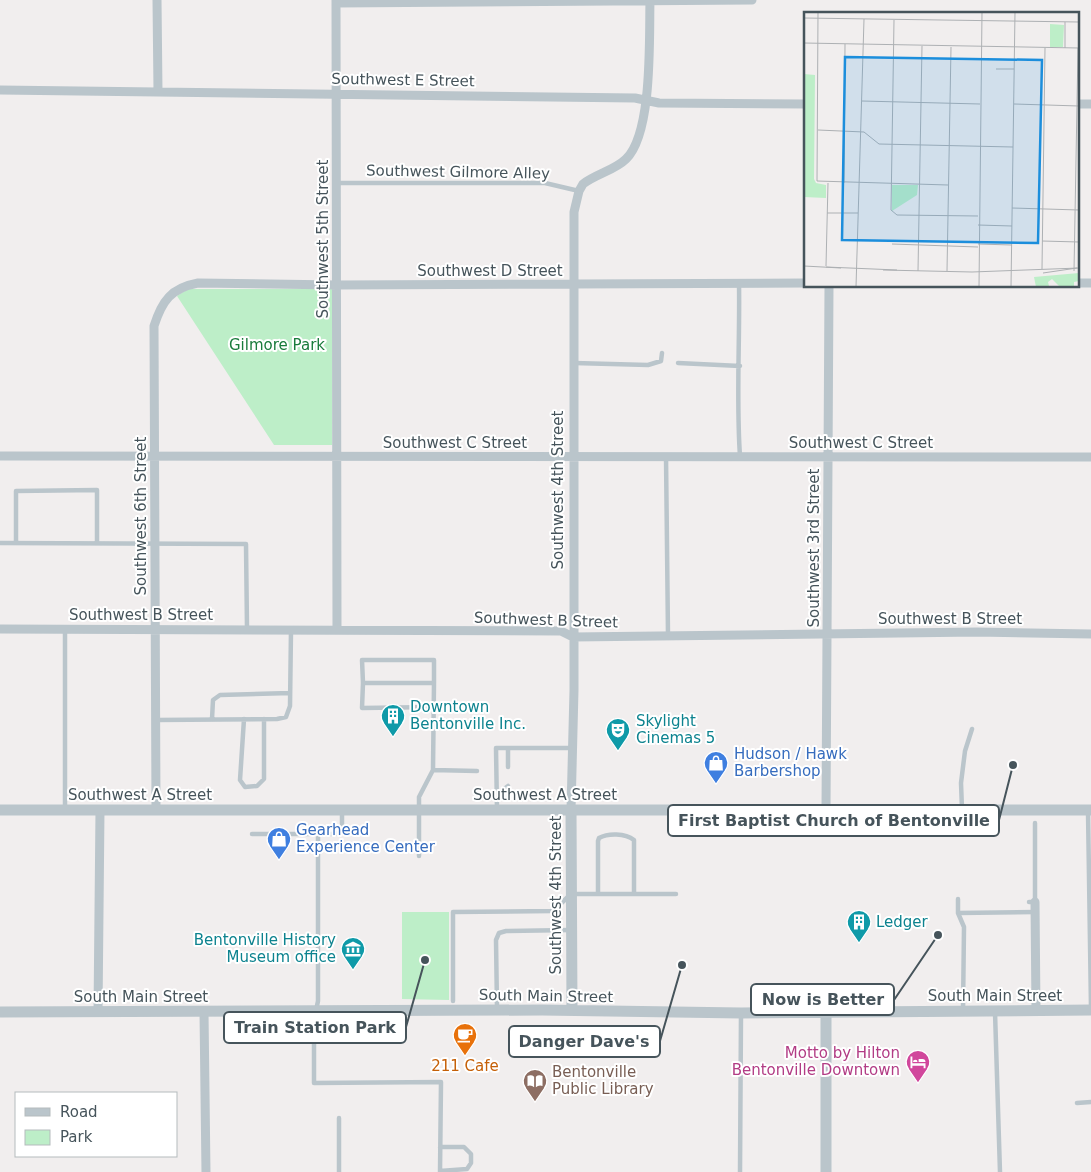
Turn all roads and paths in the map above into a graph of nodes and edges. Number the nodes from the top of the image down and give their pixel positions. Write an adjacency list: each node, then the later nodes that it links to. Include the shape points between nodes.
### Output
1 (157, 0): 6 (street)
2 (650, 0): 3 (street); 4 (street); 8 (street)
3 (752, 0)
4 (336, 1): 7 (street, Southwest 5th Street)
5 (0, 90): 6 (street, Southwest E Street)
6 (158, 90): 7 (street, Southwest E Street)
7 (337, 93): 8 (street, Southwest E Street, via 634,98); 12 (street, Southwest 5th Street)
8 (646, 101): 9 (street, Southwest E Street); 13 (street, via 641,128 628,158 589,180)
9 (804, 104)
10 (1078, 104): 11 (street)
11 (1091, 104)
12 (337, 183): 13 (lane, Southwest Gilmore Alley, via 545,183); 19 (street, Southwest 5th Street)
13 (579, 191): 17 (street, Southwest 4th Street, via 574,212)
14 (739, 283): 15 (street, Southwest D Street); 17 (street, Southwest D Street); 25 (lane)
15 (804, 283)
16 (1078, 283): 18 (street)
17 (573, 284): 19 (street, Southwest D Street); 23 (street, Southwest 4th Street)
18 (1091, 284)
19 (337, 285): 21 (street, Southwest D Street, via 198,283); 30 (street, Southwest 5th Street)
20 (829, 288): 32 (street, Southwest 3rd Street)
21 (176, 289): 28 (street, Southwest 6th Street, via 159,310 154,326)
22 (662, 353): 23 (lane, via 661,361 648,365)
23 (574, 363): 31 (street, Southwest 4th Street)
24 (678, 363): 25 (lane)
25 (740, 366): 29 (lane)
26 (666, 455): 29 (street, Southwest C Street); 31 (street, Southwest C Street); 46 (lane)
27 (0, 456): 28 (street, Southwest C Street)
28 (155, 456): 30 (street, Southwest C Street); 37 (street, Southwest 6th Street)
29 (740, 456): 32 (street, Southwest C Street)
30 (337, 457): 31 (street, Southwest C Street); 43 (street, Southwest 5th Street)
31 (573, 457): 47 (street, Southwest 4th Street)
32 (828, 457): 33 (street, Southwest C Street); 44 (street, Southwest 3rd Street)
33 (1091, 458)
34 (0, 543): 35 (lane)
35 (16, 543): 36 (lane); 36 (lane, via 16,491 97,490)
36 (97, 543): 37 (lane)
37 (155, 544): 40 (street, Southwest 6th Street); 41 (lane, via 246,544)
38 (0, 629): 39 (street, Southwest B Street)
39 (65, 629): 40 (street, Southwest B Street); 65 (lane)
40 (155, 629): 41 (street, Southwest B Street); 55 (street, Southwest 6th Street)
41 (247, 629): 42 (street, Southwest B Street)
42 (291, 629): 43 (street, Southwest B Street); 50 (lane)
43 (337, 629): 47 (street, Southwest B Street, via 561,631)
44 (827, 633): 45 (street, Southwest B Street); 46 (street, Southwest B Street); 72 (street, Southwest 3rd Street)
45 (1091, 634)
46 (668, 635): 47 (street, Southwest B Street)
47 (573, 637): 58 (street, Southwest 4th Street)
48 (363, 683): 49 (lane); 49 (lane, via 362,660 434,660); 51 (lane, via 362,708)
49 (434, 683): 51 (lane)
50 (290, 693): 52 (lane, via 216,696); 54 (lane, via 286,717)
51 (434, 707): 60 (lane)
52 (212, 719): 53 (lane); 55 (lane)
53 (244, 719): 54 (lane); 54 (lane, via 240,780 245,787 257,786 264,780)
54 (264, 719)
55 (156, 720): 67 (street, Southwest 6th Street)
56 (972, 729): 73 (lane, via 961,783)
57 (508, 748): 58 (lane); 59 (lane); 63 (lane, via 496,748)
58 (573, 748): 71 (street, Southwest 4th Street)
59 (508, 767)
60 (433, 770): 61 (lane); 69 (lane, via 419,797)
61 (476, 771)
62 (508, 786): 63 (lane)
63 (496, 795): 70 (lane)
64 (0, 810): 65 (street, Southwest A Street)
65 (66, 810): 66 (street, Southwest A Street)
66 (100, 810): 67 (street, Southwest A Street); 97 (street)
67 (156, 810): 68 (street, Southwest A Street)
68 (342, 810): 69 (street, Southwest A Street); 77 (lane, via 342,830 336,834)
69 (419, 810): 70 (street, Southwest A Street); 78 (lane)
70 (496, 810): 71 (street, Southwest A Street)
71 (572, 810): 72 (street, Southwest A Street); 79 (street, Southwest 4th Street)
72 (826, 810): 73 (street, Southwest A Street)
73 (962, 810): 74 (street, Southwest A Street)
74 (1089, 810): 93 (lane)
75 (1035, 823): 84 (lane)
76 (252, 834): 77 (lane)
77 (318, 834): 89 (lane)
78 (419, 856)
79 (571, 894): 80 (lane); 87 (street, Southwest 4th Street); 88 (lane, via 553,910 453,912)
80 (598, 894): 81 (lane); 81 (lane, via 598,842 606,835 628,835 634,840)
81 (634, 894): 82 (lane)
82 (676, 894)
83 (958, 899): 86 (lane)
84 (1032, 902): 85 (street)
85 (1036, 912): 86 (lane); 92 (street)
86 (958, 913): 94 (lane, via 964,927)
87 (572, 930): 90 (lane, via 499,933 496,940); 91 (street, Southwest 4th Street)
88 (453, 1001)
89 (316, 1010): 90 (street, South Main Street); 98 (street, South Main Street); 104 (lane, via 314,1083 440,1082)
90 (497, 1010): 91 (street, South Main Street)
91 (572, 1010): 100 (street, South Main Street)
92 (1036, 1010): 93 (street, South Main Street); 95 (street, South Main Street)
93 (1091, 1010)
94 (964, 1011): 95 (street, South Main Street); 99 (street, South Main Street)
95 (995, 1011): 110 (lane)
96 (0, 1012): 97 (street, South Main Street)
97 (98, 1012): 98 (street, South Main Street)
98 (204, 1012): 106 (street)
99 (826, 1012): 100 (street, South Main Street); 109 (street)
100 (741, 1013): 108 (lane)
101 (1077, 1102): 102 (lane)
102 (1091, 1102)
103 (338, 1118): 107 (lane)
104 (440, 1147): 105 (lane); 105 (lane, via 464,1147 471,1154 472,1163 464,1171)
105 (440, 1171)
106 (206, 1172)
107 (339, 1172)
108 (740, 1172)
109 (826, 1172)
110 (1000, 1172)

